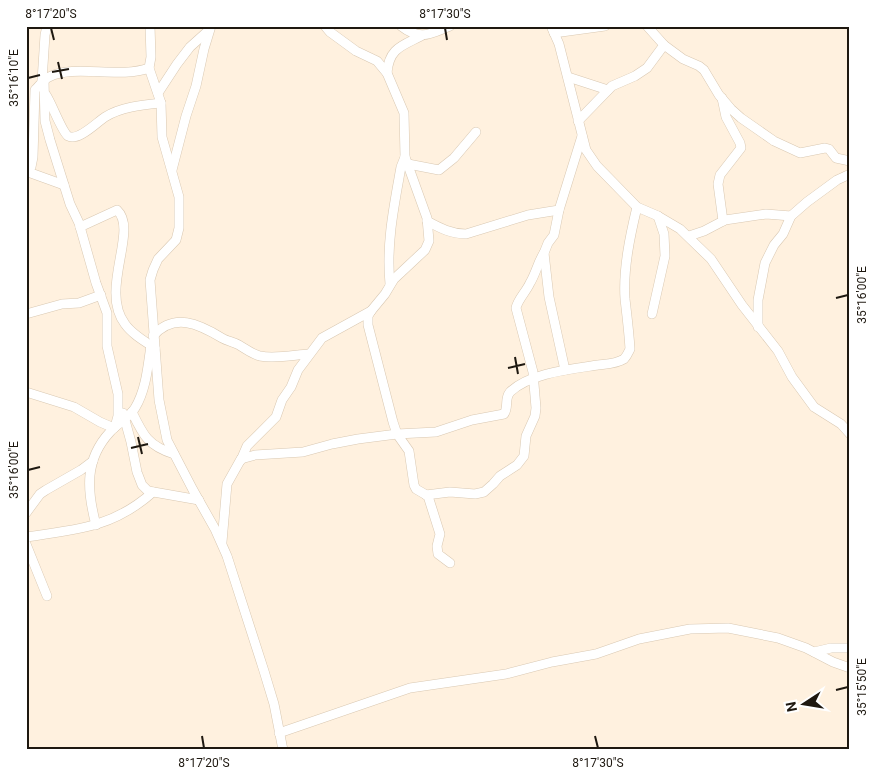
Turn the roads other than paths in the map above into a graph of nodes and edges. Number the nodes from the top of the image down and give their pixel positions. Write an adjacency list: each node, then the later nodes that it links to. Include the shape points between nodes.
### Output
1 (47, 26): 15 (street)
2 (150, 26): 12 (street)
3 (325, 26): 13 (street, via 356,51 377,61)
4 (401, 26): 10 (street)
5 (450, 26): 10 (street)
6 (605, 26): 9 (street)
7 (648, 26): 11 (street)
8 (211, 28): 19 (street, via 190,47 169,75); 26 (street)
9 (553, 30): 14 (street)
10 (421, 36): 13 (street, via 393,53)
11 (664, 45): 17 (street, via 647,68); 20 (street, via 704,70)
12 (149, 68): 15 (street, via 131,72 59,74); 19 (street)
13 (387, 73): 24 (street, via 404,113)
14 (568, 77): 17 (street); 21 (street)
15 (43, 82): 16 (street); 18 (street); 27 (street, via 36,90 31,167)
16 (26, 88)
17 (608, 90): 21 (street)
18 (46, 95): 19 (street, via 62,127 68,136 73,137 112,112); 29 (street, via 45,121)
19 (159, 98): 26 (street, via 162,137)
20 (722, 98): 25 (street, via 741,118 789,149 800,153 824,148 836,158); 34 (street, via 726,117 741,148 720,175 718,184)
21 (578, 121): 23 (street)
22 (476, 132): 24 (street, via 439,170)
23 (582, 136): 30 (street, via 596,166); 31 (street)
24 (406, 160): 35 (street); 39 (street, via 401,167 389,237)
25 (850, 161)
26 (172, 170): 45 (street, via 178,196 179,228 176,240 152,270)
27 (27, 173): 29 (street)
28 (850, 174): 33 (street, via 837,180)
29 (64, 185): 36 (street)
30 (637, 207): 32 (street); 47 (street, via 625,298 630,349 626,357 616,362)
31 (559, 210): 35 (street, via 528,215 466,234 456,234); 38 (street, via 554,235)
32 (658, 216): 37 (street); 43 (street, via 664,234 665,259)
33 (791, 216): 34 (street, via 766,214); 44 (street, via 765,263 758,300)
34 (723, 220): 37 (street)
35 (428, 221): 39 (street, via 429,241 425,250)
36 (80, 227): 40 (street); 45 (street, via 119,211 123,220 123,251 116,279 116,305 129,330)
37 (689, 236): 44 (street, via 716,264)
38 (544, 253): 47 (street, via 549,297); 48 (street, via 516,308)
39 (390, 284): 41 (street)
40 (101, 294): 42 (street, via 79,303); 50 (street, via 107,313 107,346)
41 (371, 311): 46 (street, via 322,338); 53 (street, via 368,325)
42 (26, 314)
43 (652, 314)
44 (758, 327): 56 (street, via 778,351 814,407 841,424)
45 (153, 343): 46 (street, via 159,330 168,325 191,323 259,355); 51 (street, via 141,396); 58 (street, via 159,400)
46 (310, 354): 59 (street, via 282,400 276,417 246,446)
47 (565, 370): 48 (street)
48 (534, 378): 55 (street, via 509,393 504,414 436,432); 62 (street, via 535,416 526,436 524,456 517,466 500,476 484,492)
49 (26, 392): 54 (street, via 74,407)
50 (118, 394): 52 (street); 54 (street, via 118,416)
51 (132, 412): 52 (street); 58 (street, via 148,441)
52 (125, 419): 54 (street); 61 (street, via 137,472 142,485)
53 (393, 422): 55 (street); 57 (street)
54 (114, 427): 60 (street)
55 (397, 434): 57 (street); 62 (street, via 409,451 414,485)
56 (850, 434)
57 (383, 437): 59 (street, via 347,441 303,452 255,454)
58 (174, 454): 63 (street)
59 (241, 460): 68 (street, via 227,484)
60 (93, 461): 64 (street, via 40,494); 65 (street, via 89,493)
61 (153, 492): 63 (street); 65 (street, via 121,516)
62 (426, 495): 69 (street, via 440,534 438,554)
63 (199, 500): 68 (street)
64 (26, 513)
65 (96, 525): 66 (street)
66 (26, 537)
67 (26, 544): 70 (street)
68 (222, 544): 74 (street, via 274,704)
69 (450, 563)
70 (47, 596)
71 (850, 648): 72 (street)
72 (814, 652): 73 (street); 74 (street, via 778,638 728,628 690,629 506,674 410,688)
73 (850, 668)
74 (279, 733): 75 (street)
75 (283, 750)

